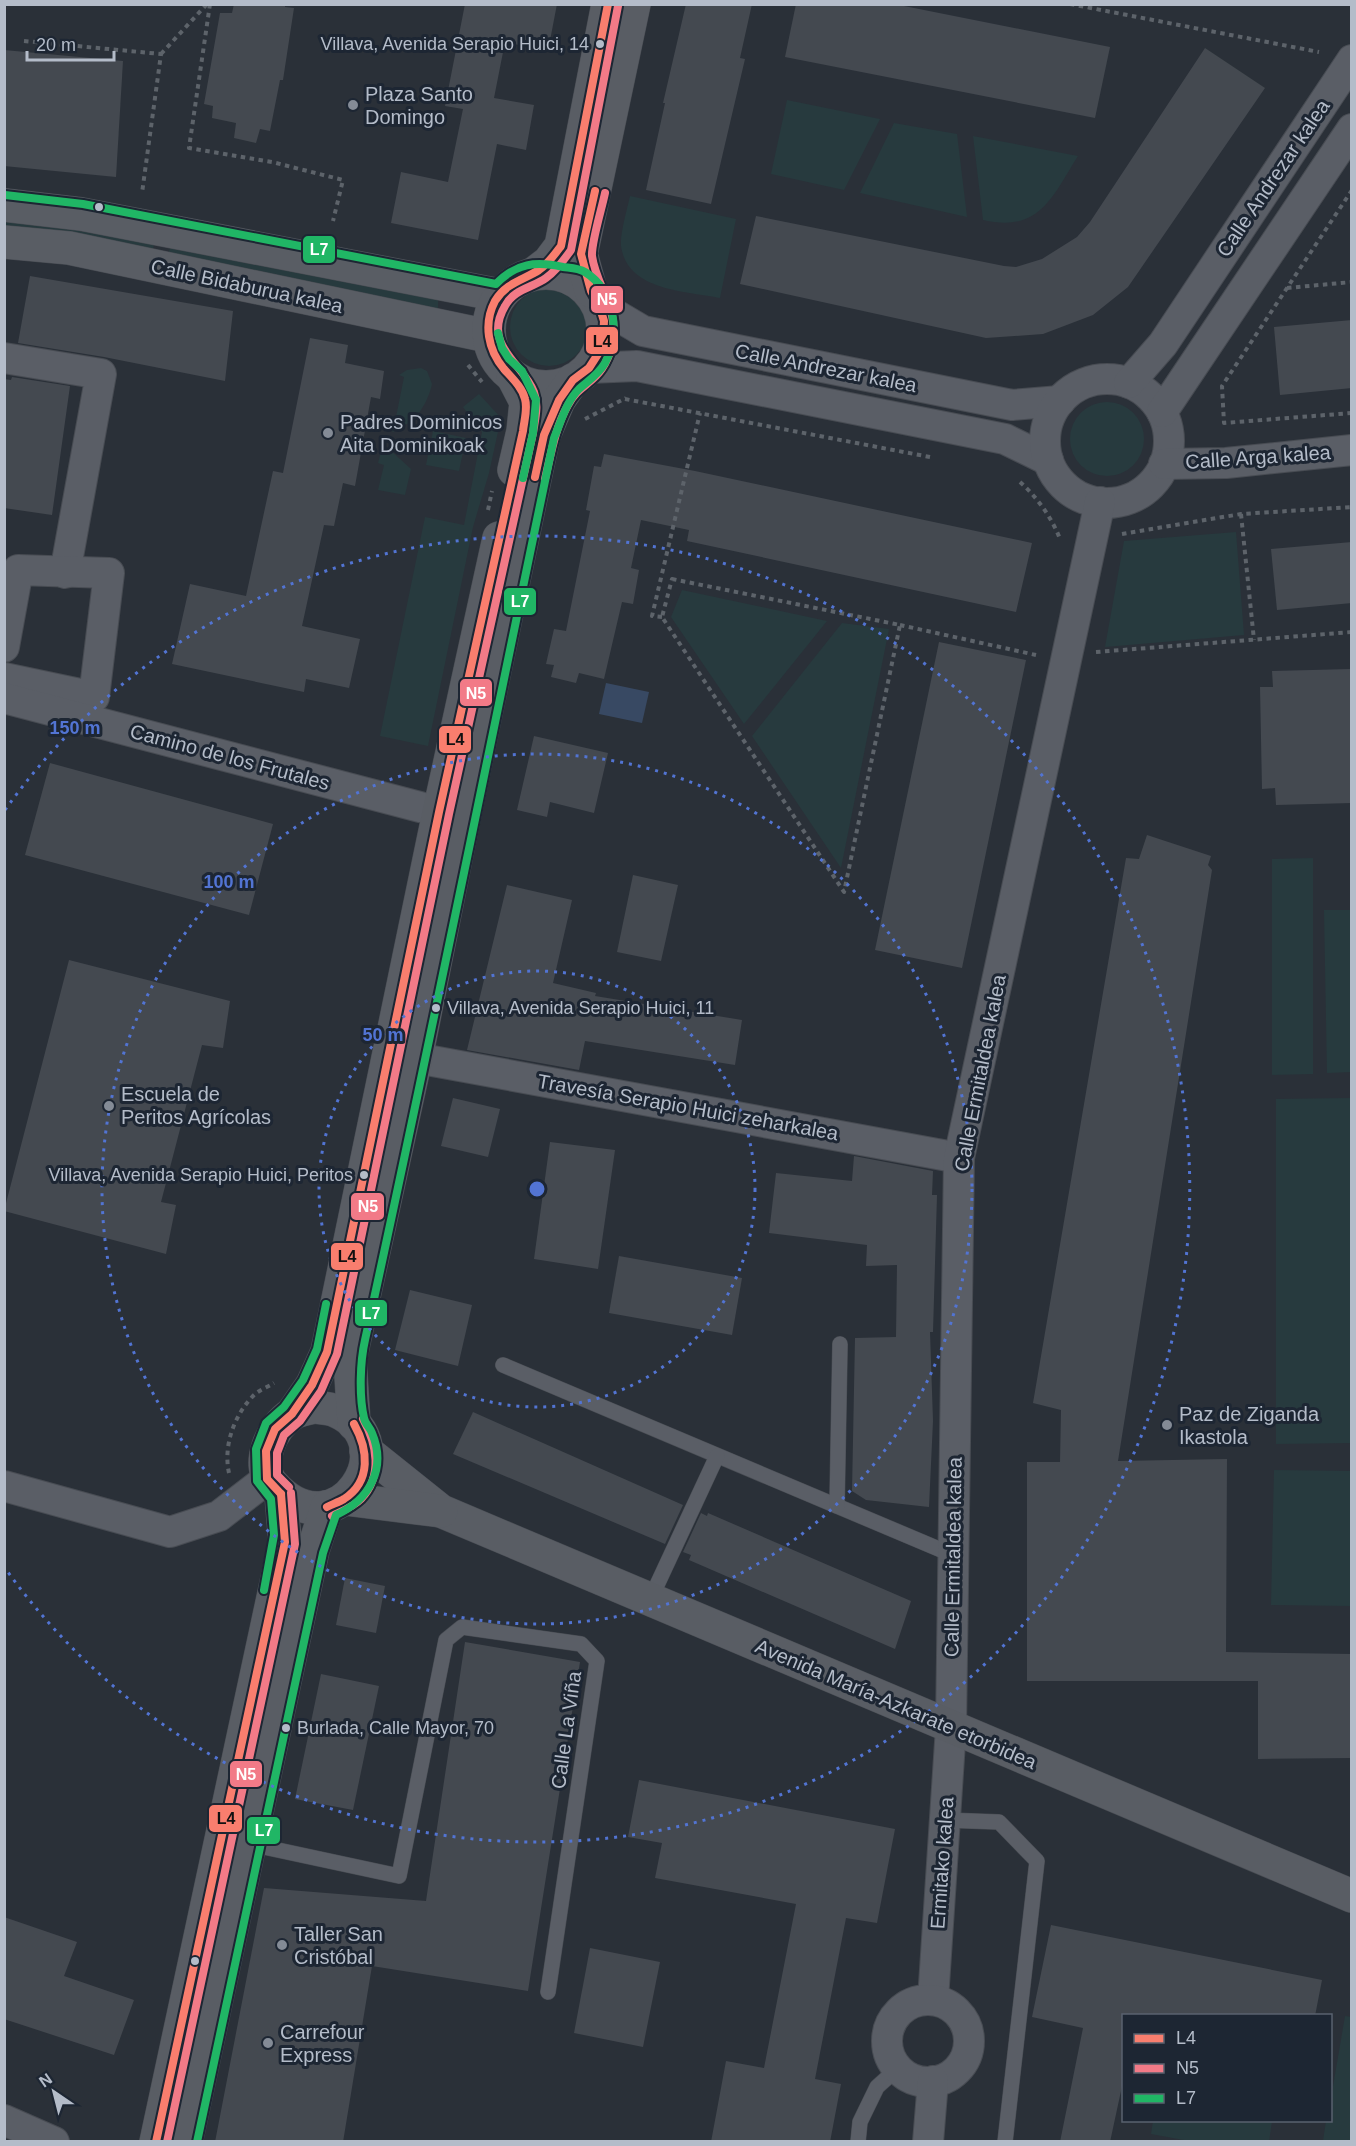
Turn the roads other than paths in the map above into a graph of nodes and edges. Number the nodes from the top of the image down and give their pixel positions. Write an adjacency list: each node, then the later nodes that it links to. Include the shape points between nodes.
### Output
1 (608, 4): 7 (main road, via 561,246)
2 (634, 4): 9 (main road, via 581,254)
3 (1352, 60): 14 (street, Calle Andrezar kalea, via 1163,344)
4 (1352, 129): 16 (street, Calle Andrezar kalea)
5 (4, 205): 8 (main road, Calle Bidaburua kalea, via 81,214)
6 (4, 242): 10 (main road, Calle Bidaburua kalea, via 69,248)
7 (536, 272): 8 (main road, via 509,284); 9 (main road, via 579,281)
8 (500, 295): 10 (main road, via 492,307)
9 (595, 298): 12 (main road, via 604,321 603,338 598,354); 15 (street, Calle Andrezar kalea, via 643,331 1012,405)
10 (488, 336): 13 (main road, via 501,366)
11 (4, 358): 21 (street, via 101,374)
12 (581, 374): 13 (main road, via 558,387); 18 (street, Calle Andrezar kalea, via 637,366 1005,438); 26 (main road, via 559,400 544,435)
13 (499, 382): 30 (main road, via 526,402 523,430 327,1352 312,1385)
14 (1129, 383): 15 (street, via 1111,379 1092,381 1074,388); 16 (street, via 1143,390)
15 (1060, 401): 18 (street, via 1049,419 1045,440)
16 (1162, 412): 19 (street, via 1169,447)
17 (1352, 450): 19 (street, Calle Arga kalea, via 1226,463)
18 (1048, 460): 20 (street, via 1068,489)
19 (1164, 464): 20 (street, via 1154,481 1139,494 1120,501)
20 (1100, 502): 27 (street, Calle Ermitaldea kalea)
21 (65, 573): 22 (street, via 18,570); 23 (street, via 109,573 94,697)
22 (4, 647)
23 (4, 678)
24 (4, 698): 25 (street, Camino de los Frutales)
25 (420, 807)
26 (416, 1058): 27 (street, Travesía Serapio Huici zeharkalea); 31 (main road, via 350,1360)
27 (960, 1158): 38 (street, Calle Ermitaldea kalea)
28 (840, 1344): 36 (lane)
29 (503, 1365): 32 (lane)
30 (292, 1414): 31 (main road, via 313,1407 336,1411); 34 (main road, via 275,1429 266,1451)
31 (360, 1437): 35 (main road, via 366,1469 358,1486); 37 (main road, Avenida María-Azkarate etorbidea)
32 (717, 1456): 36 (lane); 39 (lane)
33 (4, 1486): 34 (street, via 170,1532 219,1516)
34 (274, 1486): 35 (main road, via 295,1503 310,1508); 42 (main road, via 285,1542)
35 (336, 1503): 37 (main road, Avenida María-Azkarate etorbidea); 42 (main road, via 313,1550)
36 (837, 1506): 38 (lane)
37 (441, 1511): 39 (main road, Avenida María-Azkarate etorbidea)
38 (953, 1556): 40 (street, Calle Ermitaldea kalea)
39 (650, 1600): 40 (main road, Avenida María-Azkarate etorbidea)
40 (951, 1727): 41 (street, Ermitako kalea); 43 (main road, Avenida María-Azkarate etorbidea)
41 (944, 1820): 45 (street, Ermitako kalea); 54 (lane, via 999,1822 1037,1861)
42 (236, 1840): 44 (lane, Calle La Viña, via 399,1876 446,1640 462,1627 581,1644 597,1660); 50 (main road); 51 (main road)
43 (1352, 1896)
44 (549, 1992)
45 (933, 2000): 46 (street, via 906,2006 895,2016 887,2042); 47 (street, via 956,2010 965,2021 969,2047 961,2065 945,2078)
46 (898, 2068): 47 (street, via 908,2076); 52 (lane, via 877,2087 860,2122)
47 (933, 2081): 53 (street)
48 (4, 2120): 49 (street)
49 (54, 2142)
50 (156, 2142)
51 (186, 2142)
52 (858, 2142)
53 (928, 2142)
54 (1005, 2142)

